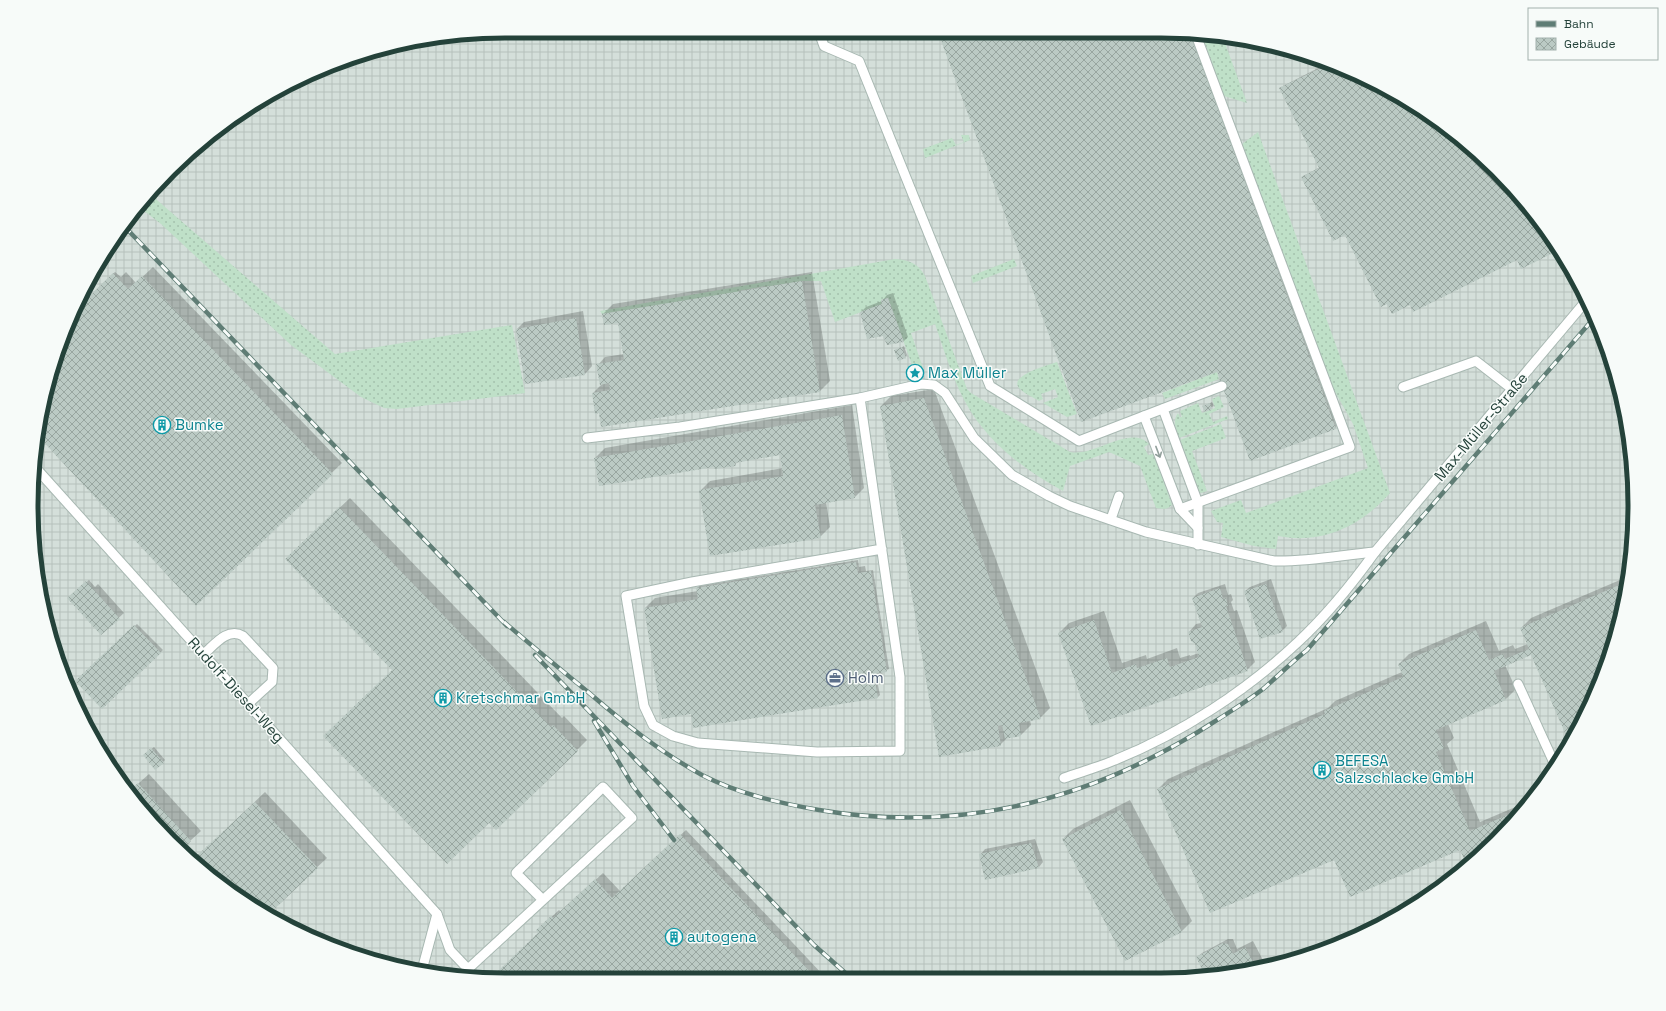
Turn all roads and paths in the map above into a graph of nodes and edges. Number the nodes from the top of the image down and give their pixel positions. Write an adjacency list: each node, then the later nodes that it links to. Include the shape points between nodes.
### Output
1 (821, 38): 9 (lane, via 824,46 859,61 990,386 1080,441)
2 (1198, 40): 13 (lane, via 1350,447)
3 (1583, 305): 6 (lane, Max-Müller-Straße)
4 (1222, 386): 8 (lane)
5 (1403, 387): 6 (lane, via 1476,361)
6 (1512, 389): 19 (lane, Max-Müller-Straße)
7 (860, 398): 10 (lane, via 680,427); 15 (lane, via 921,384 934,386 946,393 974,438 1012,475 1070,506); 18 (lane)
8 (1162, 409): 9 (lane); 13 (lane)
9 (1144, 416): 14 (lane, one-way to 14)
10 (587, 438)
11 (39, 471): 20 (lane, Rudolf-Diesel-Weg)
12 (1119, 496): 15 (lane)
13 (1198, 503): 14 (lane); 16 (lane)
14 (1180, 508): 16 (lane)
15 (1111, 520): 17 (lane, via 1146,532)
16 (1198, 528): 17 (lane)
17 (1198, 544): 19 (lane, via 1274,561 1295,562)
18 (882, 549): 18 (lane, via 900,677 900,751 817,752 698,743 674,736 653,725 644,706 626,596)
19 (1375, 552): 24 (lane, Max-Müller-Straße, via 1354,581 1299,642 1229,698 1153,743)
20 (204, 654): 22 (lane, Rudolf-Diesel-Weg); 22 (lane, via 230,633 238,633 273,668 272,682)
21 (1518, 684): 23 (lane)
22 (248, 704): 26 (lane, Rudolf-Diesel-Weg)
23 (1552, 759)
24 (1064, 778)
25 (543, 900): 25 (lane, via 632,818 603,787 516,873); 26 (lane, via 468,969 450,950)
26 (438, 914): 27 (lane)
27 (423, 966)

